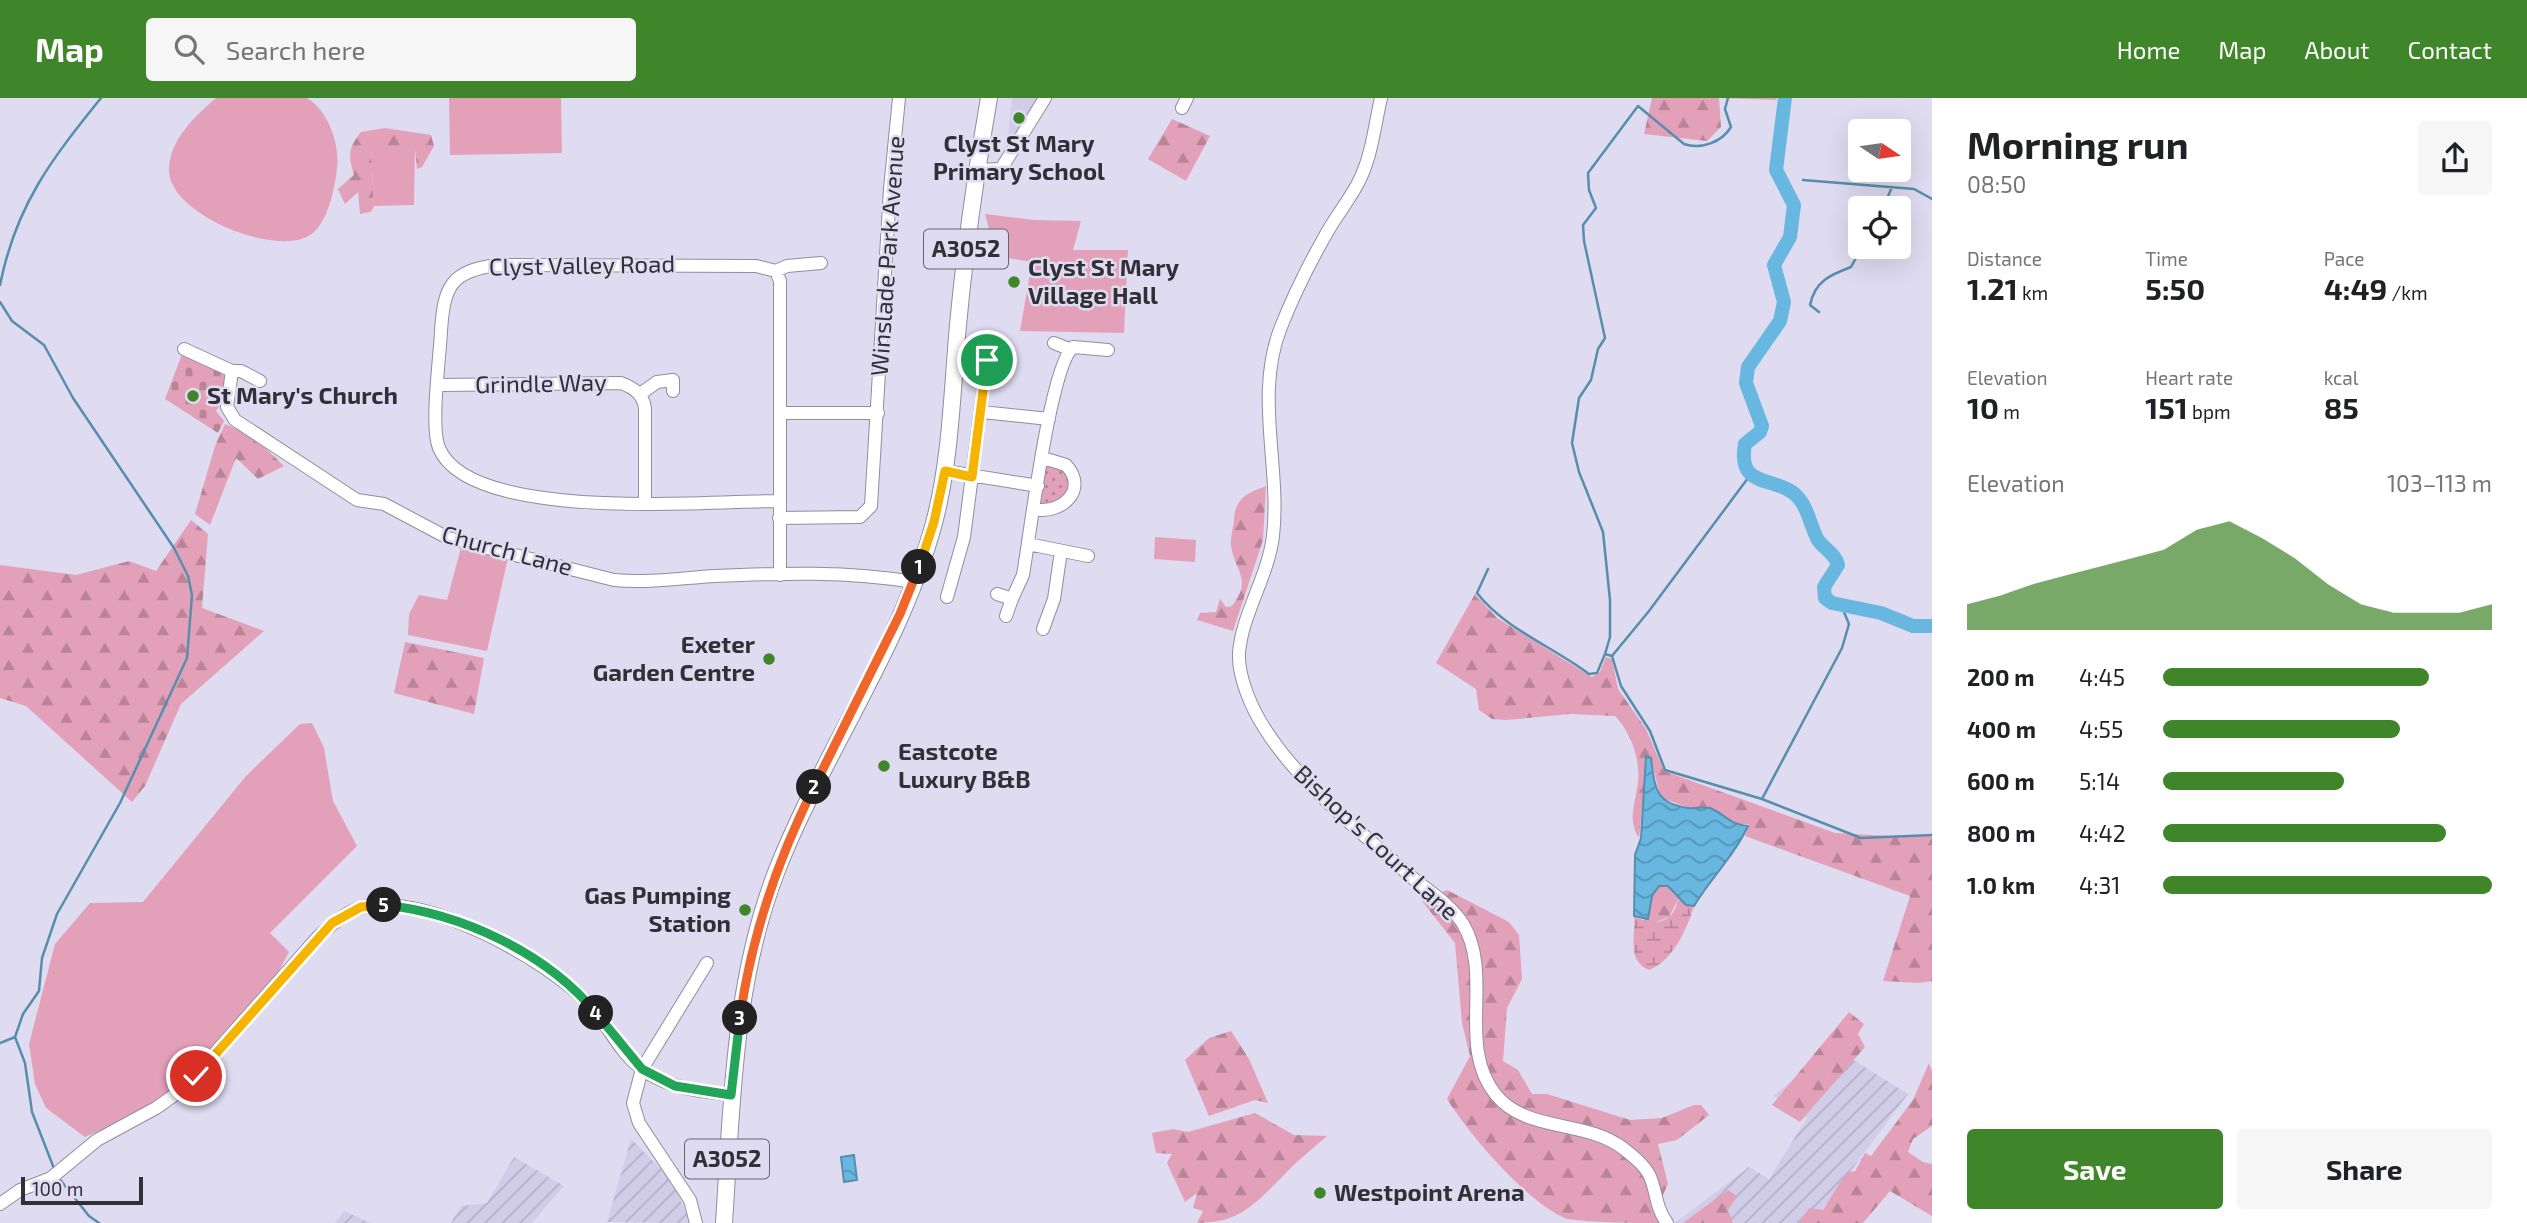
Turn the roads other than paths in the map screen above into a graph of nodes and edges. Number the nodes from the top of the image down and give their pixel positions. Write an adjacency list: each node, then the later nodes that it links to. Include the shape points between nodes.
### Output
1 (899, 98): 20 (street, Winslade Park Avenue)
2 (989, 98): 5 (main road, A3052)
3 (1045, 98): 5 (street, via 1001,169)
4 (1381, 98): 46 (street, Bishop's Court Lane, via 1362,175 1325,236 1280,328 1268,415 1273,538 1239,653 1240,666 1265,729 1290,763 1465,927 1474,969 1477,1056 1497,1097 1519,1115 1574,1126 1626,1150 1648,1172 1655,1203)
5 (976, 170): 23 (main road, A3052)
6 (821, 263): 7 (street, Clyst Valley Road)
7 (776, 271): 16 (street, Clyst Valley Road, via 742,265 471,268 454,283 443,305); 19 (street, via 780,281)
8 (1054, 343): 10 (street)
9 (184, 349): 13 (street)
10 (1069, 349): 11 (street); 21 (street)
11 (1108, 350)
12 (987, 360): 18 (street)
13 (232, 371): 14 (street, via 241,370); 33 (street, Church Lane, via 227,407 235,420 357,500 384,504 449,538 614,580)
14 (260, 381)
15 (673, 382): 17 (street, Grindle Way, via 657,382)
16 (439, 385): 17 (street, Grindle Way, via 621,383); 27 (street, Clyst Valley Road, via 439,449 461,471 542,500)
17 (640, 394): 27 (street, Grindle Way, via 645,408)
18 (982, 412): 21 (street); 24 (street)
19 (780, 413): 20 (street, Winslade Park Avenue); 26 (street)
20 (878, 413): 29 (street, Winslade Park Avenue, via 867,514)
21 (1049, 419): 22 (street)
22 (1043, 458): 25 (street); 28 (street, via 1066,466 1074,488 1062,506)
23 (945, 471): 24 (street); 34 (main road, A3052, via 934,522)
24 (972, 477): 25 (street); 36 (street, via 964,537 946,576)
25 (1038, 485): 28 (street)
26 (778, 501): 27 (street, Clyst Valley Road); 29 (street)
27 (645, 502)
28 (1034, 509): 30 (street)
29 (779, 518): 33 (street)
30 (1028, 544): 31 (street); 37 (street, via 1023,575)
31 (1061, 551): 32 (street); 39 (street, via 1054,599)
32 (1087, 556)
33 (780, 575): 34 (street, Church Lane, via 839,574)
34 (913, 582): 42 (main road, A3052, via 776,872 746,984)
35 (997, 594): 37 (street)
36 (947, 597)
37 (1012, 599): 38 (street)
38 (1006, 616)
39 (1043, 629)
40 (707, 963): 41 (street)
41 (642, 1069): 42 (street, via 675,1086); 43 (street, via 589,1004 531,956 430,914 366,906 342,916 319,936 183,1089 97,1140 51,1178); 44 (street, via 634,1090 635,1112 690,1200)
42 (731, 1095): 45 (main road, A3052)
43 (0, 1204)
44 (696, 1223)
45 (724, 1223)
46 (1667, 1223)

